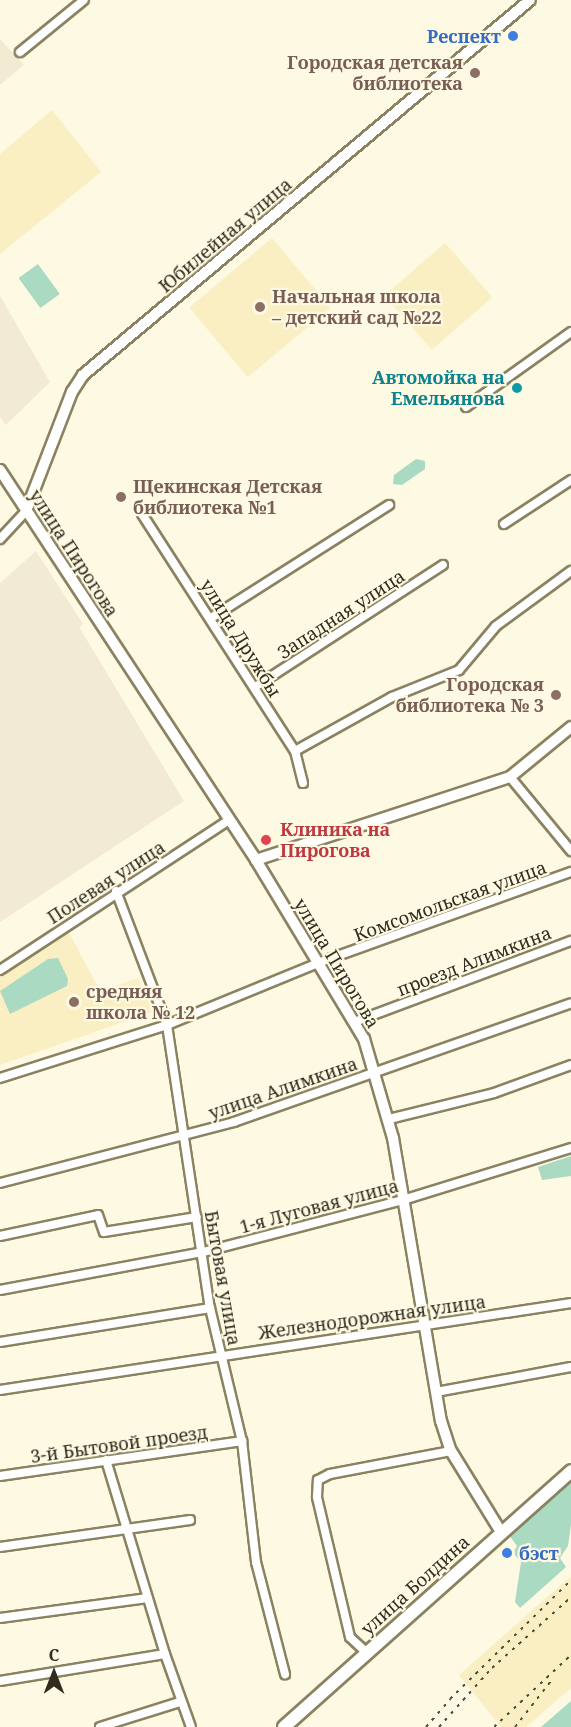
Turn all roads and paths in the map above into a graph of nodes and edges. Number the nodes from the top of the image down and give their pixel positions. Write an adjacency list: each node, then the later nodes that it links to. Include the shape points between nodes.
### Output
1 (84, 0): 3 (street)
2 (530, 0): 9 (street, Юбилейная улица, via 83,375 72,392)
3 (20, 52)
4 (571, 332): 5 (street)
5 (466, 407)
6 (0, 470): 9 (street, улица Пирогова)
7 (571, 480): 11 (street)
8 (389, 505): 15 (street)
9 (26, 511): 12 (street, Юбилейная улица); 21 (street, улица Пирогова)
10 (142, 514): 15 (street, улица Дружбы)
11 (504, 524)
12 (0, 539)
13 (443, 565): 16 (street, Западная улица)
14 (571, 571): 18 (street, via 496,626 459,670 392,698)
15 (211, 618): 16 (street, улица Дружбы)
16 (255, 687): 18 (street, улица Дружбы)
17 (571, 727): 19 (street)
18 (295, 751): 20 (street, улица Дружбы)
19 (510, 777): 22 (street); 23 (street)
20 (303, 783)
21 (230, 820): 23 (street, улица Пирогова); 25 (street, Полевая улица)
22 (571, 850)
23 (256, 860): 27 (street, улица Пирогова)
24 (571, 872): 27 (street, Комсомольская улица)
25 (116, 891): 28 (street, Полевая улица); 31 (street, Бытовая улица)
26 (571, 941): 30 (street, проезд Алимкина)
27 (318, 963): 30 (street, улица Пирогова); 31 (street, Комсомольская улица)
28 (0, 970)
29 (571, 1003): 33 (street, улица Алимкина)
30 (354, 1022): 33 (street, улица Пирогова)
31 (167, 1025): 34 (street, Комсомольская улица); 36 (street, Бытовая улица)
32 (571, 1065): 35 (street, via 494,1093)
33 (377, 1072): 35 (street, улица Пирогова); 36 (street, улица Алимкина)
34 (0, 1078)
35 (389, 1119): 39 (street, улица Пирогова)
36 (184, 1136): 38 (street, улица Алимкина); 40 (street, Бытовая улица)
37 (571, 1148): 39 (street, 1-я Луговая улица)
38 (0, 1183)
39 (403, 1200): 42 (street, 1-я Луговая улица); 46 (street, улица Пирогова)
40 (197, 1217): 41 (street, via 104,1232 98,1215); 42 (street, Бытовая улица)
41 (0, 1236)
42 (203, 1252): 43 (street, 1-я Луговая улица); 45 (street, Бытовая улица)
43 (0, 1290)
44 (571, 1302): 46 (street, Железнодорожная улица)
45 (210, 1308): 47 (street); 48 (street, Бытовая улица)
46 (425, 1326): 48 (street, Железнодорожная улица); 51 (street, улица Пирогова)
47 (0, 1342)
48 (221, 1355): 50 (street, Железнодорожная улица); 52 (street, Бытовая улица)
49 (571, 1367): 51 (street)
50 (0, 1390)
51 (436, 1392): 53 (street, улица Пирогова)
52 (242, 1441): 54 (street, 3-й Бытовой проезд); 65 (street, Бытовая улица, via 256,1562)
53 (451, 1451): 59 (street, улица Пирогова); 63 (street, via 330,1474 318,1480 317,1497 350,1637)
54 (106, 1460): 56 (street, 3-й Бытовой проезд); 58 (street)
55 (571, 1472): 59 (main road, улица Болдина)
56 (0, 1476)
57 (190, 1520): 58 (street)
58 (127, 1530): 60 (street); 61 (street)
59 (501, 1532): 63 (main road, улица Болдина)
60 (0, 1547)
61 (148, 1598): 62 (street); 64 (street)
62 (0, 1618)
63 (367, 1653): 70 (main road, улица Болдина)
64 (165, 1654): 66 (street); 67 (street)
65 (285, 1674)
66 (0, 1681)
67 (180, 1702): 68 (street); 69 (street)
68 (100, 1727)
69 (191, 1727)
70 (284, 1727)

